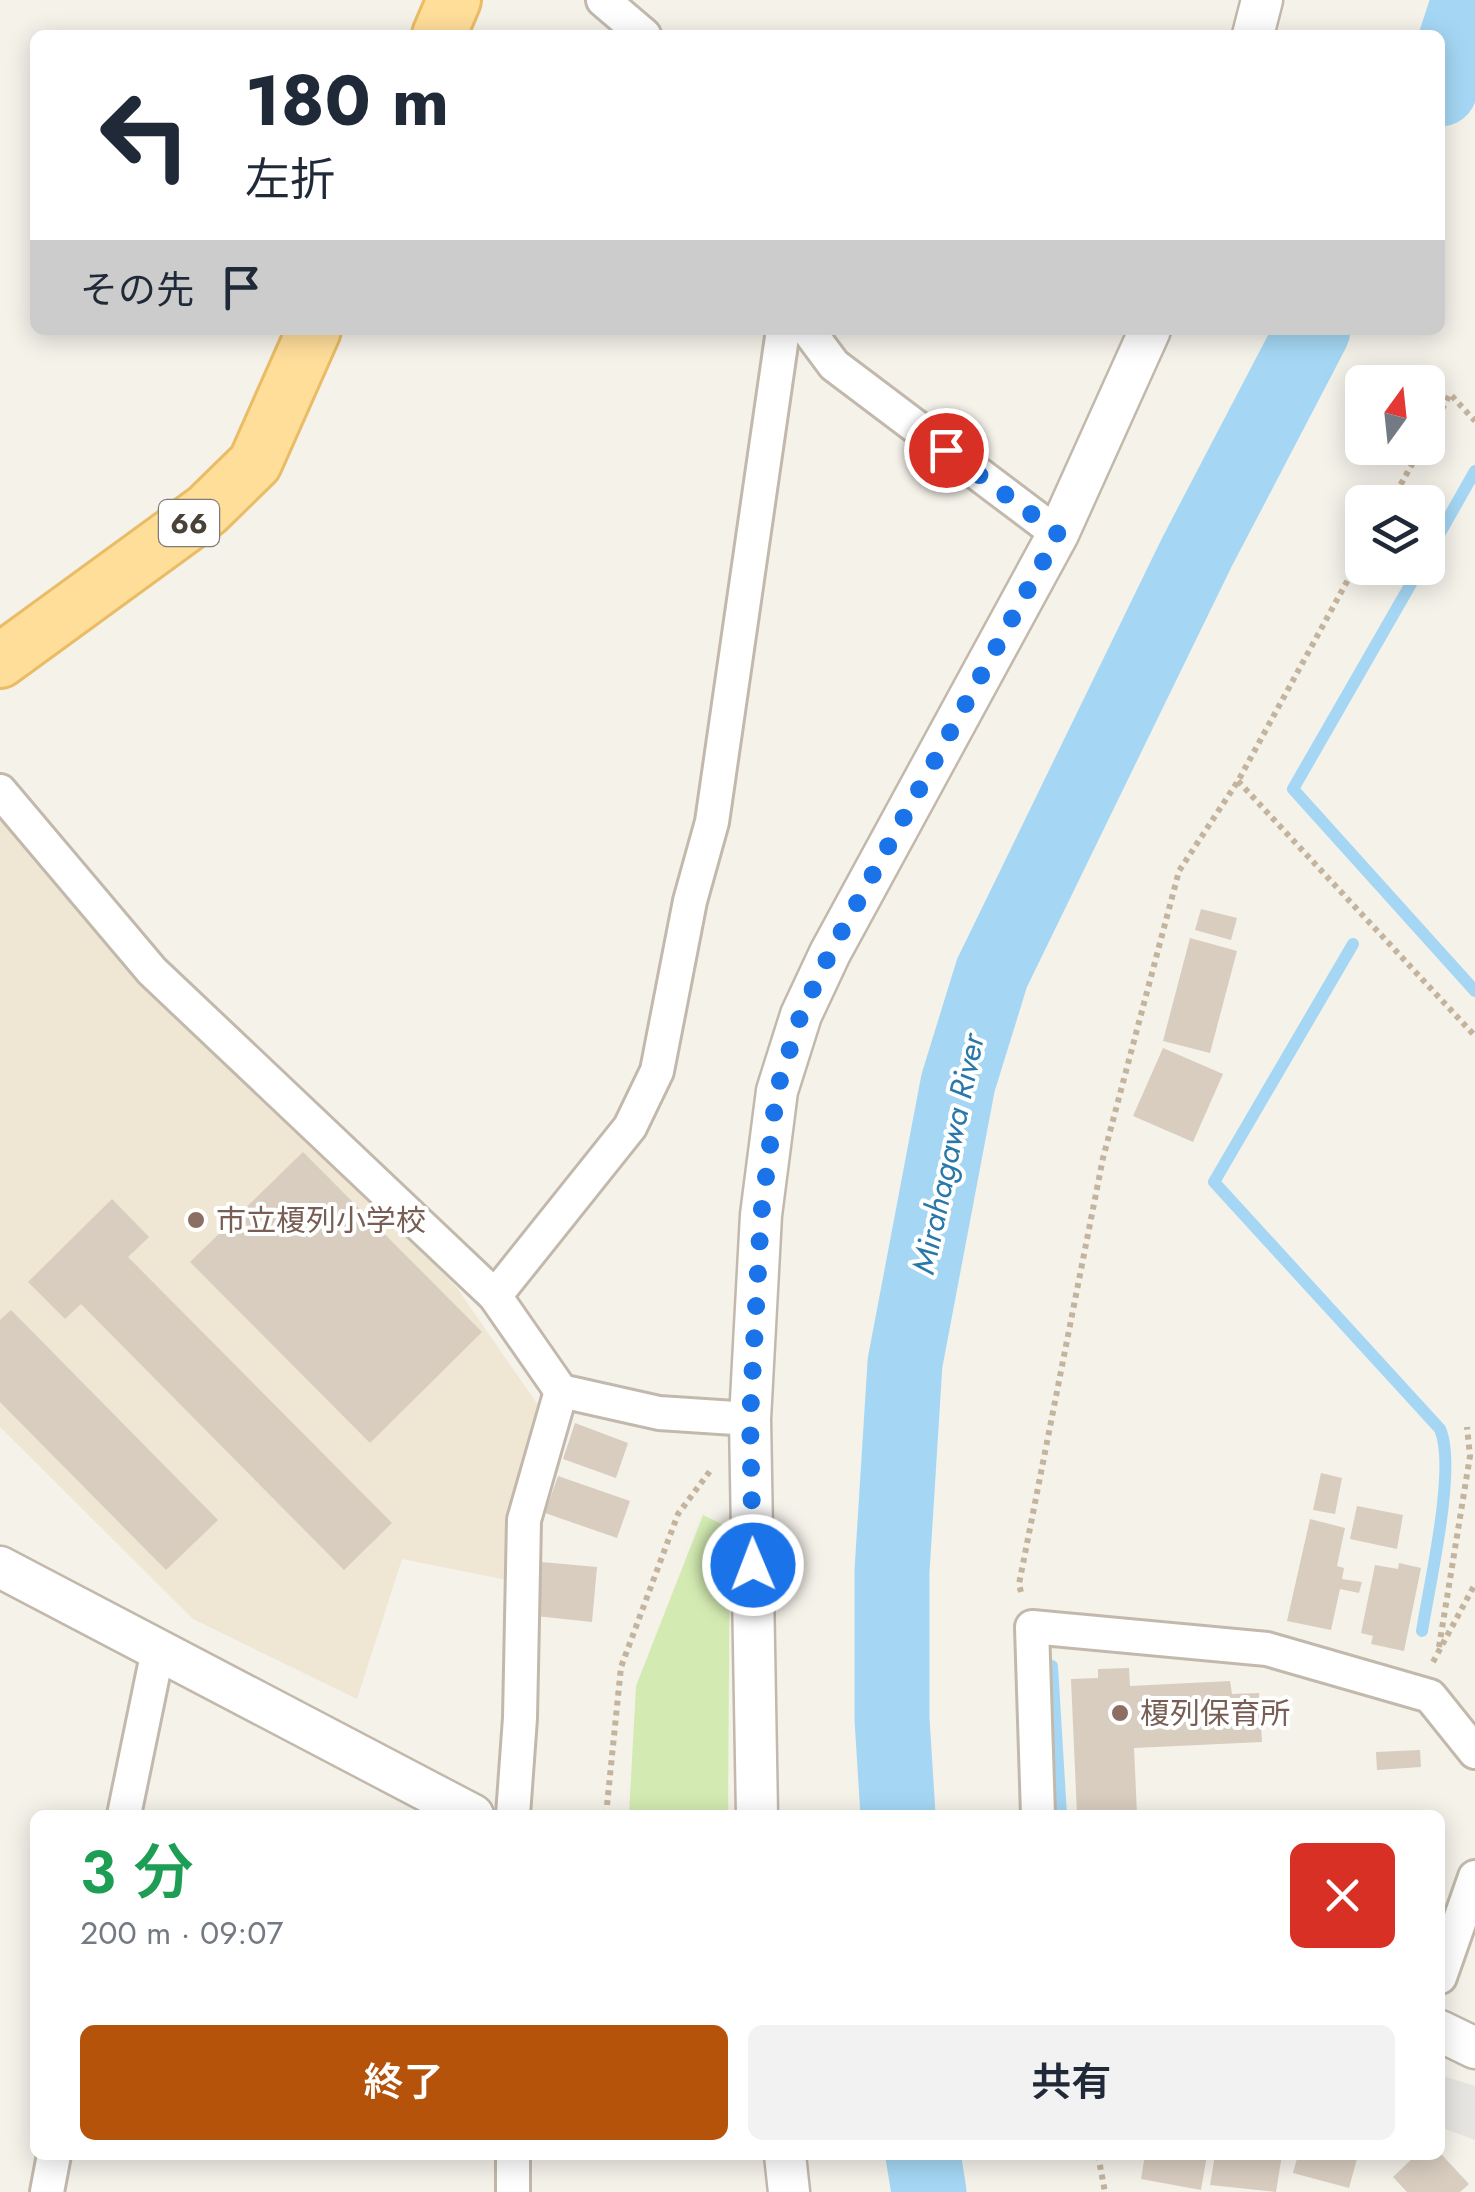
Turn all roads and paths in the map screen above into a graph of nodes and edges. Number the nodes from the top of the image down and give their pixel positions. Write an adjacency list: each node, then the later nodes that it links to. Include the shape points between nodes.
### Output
1 (454, 0): 4 (main road)
2 (603, 0): 5 (street)
3 (1262, 0): 6 (street)
4 (441, 30)
5 (638, 30)
6 (1255, 30)
7 (312, 335): 15 (main road, 66, via 255,463 207,510)
8 (782, 335): 19 (street, via 712,822 657,1071 630,1127)
9 (812, 335): 13 (street, via 834,365)
10 (1148, 335): 13 (street)
11 (1445, 404): 12 (path, via 1450,394)
12 (1475, 421)
13 (1058, 534): 21 (street, via 801,1014 777,1090 763,1198)
14 (1345, 585): 16 (path)
15 (0, 661)
16 (1238, 781): 18 (path); 25 (path, via 1178,872 1103,1158 1019,1584)
17 (0, 790): 19 (street, via 152,971)
18 (1475, 1036)
19 (495, 1296): 20 (street)
20 (561, 1391): 21 (street, via 660,1413); 32 (street, via 524,1520)
21 (750, 1418): 33 (path, via 678,1514 621,1667); 34 (street)
22 (1468, 1428): 26 (path, via 1470,1456)
23 (0, 1567): 27 (street)
24 (1475, 1584): 26 (path)
25 (1032, 1627): 28 (street, via 1267,1649); 35 (street)
26 (1439, 1647): 28 (path)
27 (158, 1650): 30 (street); 31 (street)
28 (1422, 1694): 29 (street)
29 (1475, 1752)
30 (125, 1810)
31 (463, 1810)
32 (513, 1810)
33 (607, 1810)
34 (757, 1810)
35 (1038, 1810)
36 (1475, 1876): 37 (street)
37 (1445, 1963)
38 (1445, 2033): 39 (street)
39 (1475, 2048)
40 (53, 2160): 44 (street)
41 (513, 2160): 45 (street)
42 (786, 2160): 46 (street)
43 (1099, 2160): 47 (path)
44 (46, 2192)
45 (514, 2192)
46 (789, 2192)
47 (1105, 2192)

